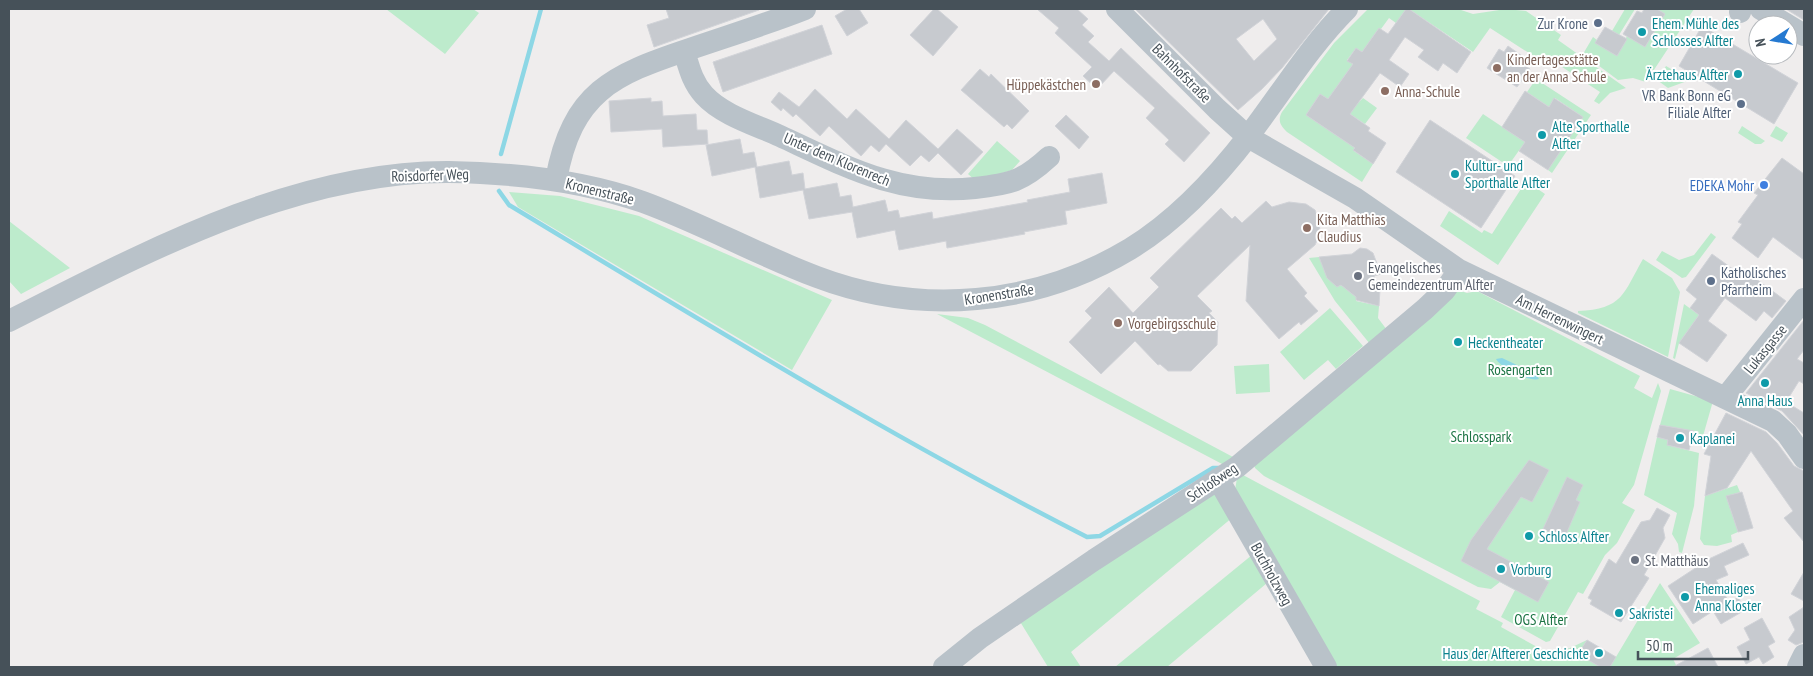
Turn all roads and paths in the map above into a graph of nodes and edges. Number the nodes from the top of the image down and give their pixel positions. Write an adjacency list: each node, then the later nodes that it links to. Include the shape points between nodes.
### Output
1 (805, 9): 6 (street)
2 (1117, 9): 7 (street, Bahnhofstraße)
3 (1347, 9): 7 (street, Kronenstraße)
4 (1748, 10): 5 (street)
5 (1804, 35)
6 (684, 51): 8 (street, Unter dem Klorenrech, via 697,88 716,105 809,149 890,182 941,190 992,186 1028,176); 9 (street, via 628,72 596,94 580,113 570,133)
7 (1248, 137): 9 (street, Kronenstraße, via 1193,198 1131,248 1091,269 1043,287 974,300 909,299 842,286 644,203); 10 (street, Am Herrenwingert, via 1354,198)
8 (1049, 156)
9 (556, 180): 12 (street, Roisdorfer Weg, via 494,174 424,173 379,177 322,189 196,232 100,274)
10 (1459, 270): 13 (street, Am Herrenwingert); 15 (street, Schloßweg, via 1418,316 1310,408)
11 (1804, 299): 13 (street, Lukasgasse)
12 (9, 321)
13 (1725, 398): 14 (street, Am Herrenwingert, via 1773,421)
14 (1801, 449)
15 (1218, 479): 17 (street, Schloßweg, via 980,638); 18 (street, Buchholzweg)
16 (1804, 655): 19 (street)
17 (944, 667)
18 (1326, 667)
19 (1798, 667)

